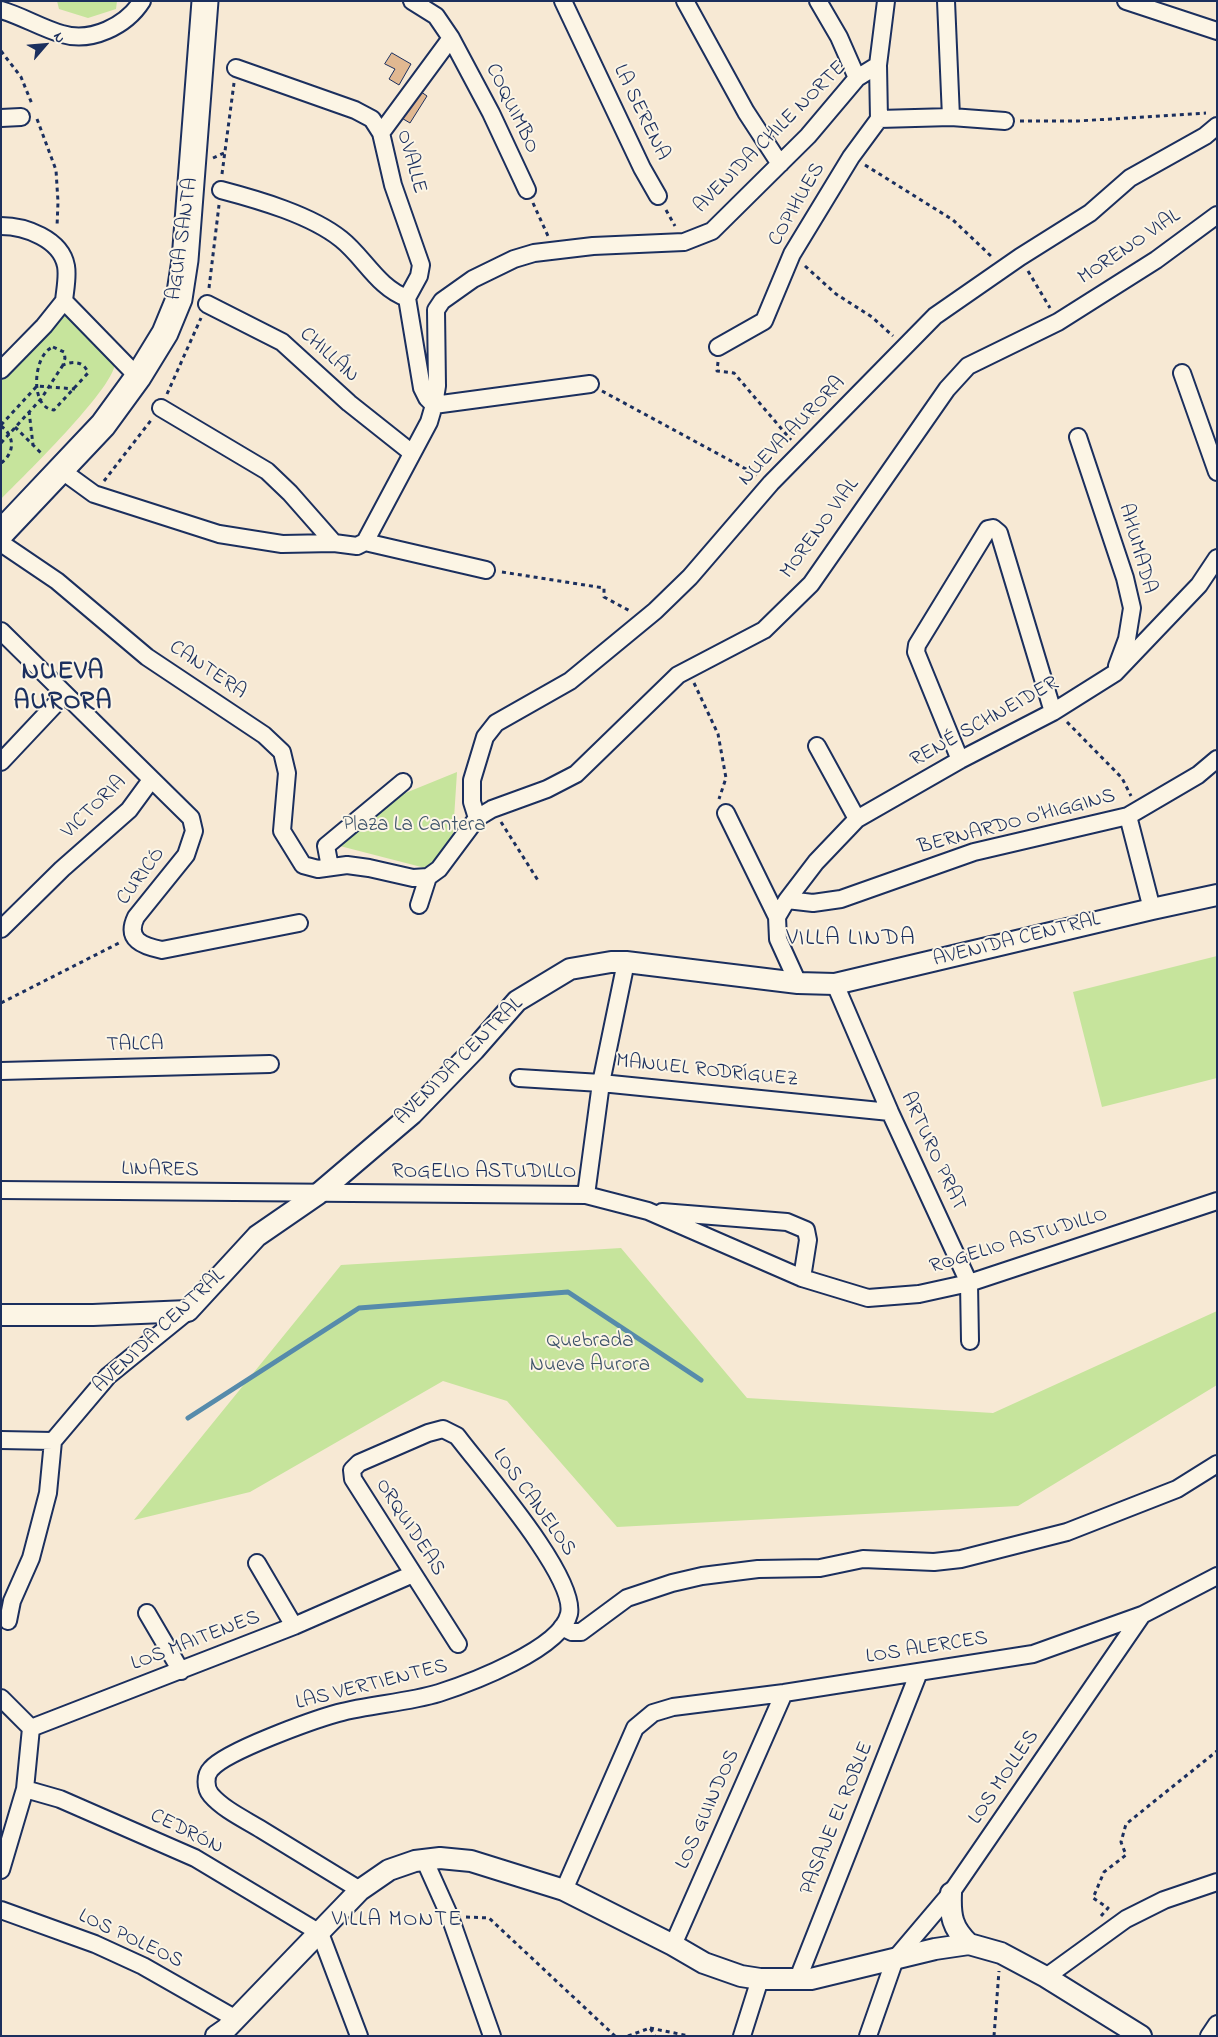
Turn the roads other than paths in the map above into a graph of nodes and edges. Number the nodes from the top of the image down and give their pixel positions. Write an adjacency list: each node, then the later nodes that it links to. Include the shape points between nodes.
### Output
1 (142, 1): 10 (street, via 116,26 84,37 63,35)
2 (205, 1): 35 (main road, AGUA SANTA, via 185,260 179,299 165,333)
3 (563, 1): 26 (street, LA SERENA)
4 (686, 1): 23 (street, via 746,112)
5 (818, 1): 15 (street)
6 (886, 1): 13 (street, AVENIDA CHILE NORTE)
7 (946, 1): 17 (street)
8 (1126, 1): 11 (street)
9 (420, 3): 12 (street, COQUIMBO, via 436,16)
10 (1, 10)
11 (1217, 31)
12 (451, 38): 22 (street); 25 (street, COQUIMBO)
13 (878, 65): 15 (street, AVENIDA CHILE NORTE); 19 (street)
14 (236, 68): 22 (street, OVALLE, via 365,114)
15 (857, 78): 23 (street, AVENIDA CHILE NORTE)
16 (21, 116): 18 (street)
17 (951, 117): 19 (street); 21 (street)
18 (1, 118)
19 (879, 119): 32 (street, COPIHUES, via 851,157 792,254 764,321)
20 (1212, 120): 63 (street, NUEVA AURORA, via 1205,136 1130,178 1090,213 935,316 771,483 690,577 655,611 570,681 496,723 485,737 472,780 472,802)
21 (1005, 121)
22 (381, 133): 29 (street, OVALLE, via 393,184 421,265 420,276)
23 (780, 164): 37 (street, AVENIDA CHILE NORTE, via 712,231 684,242 593,246 534,253 473,279 442,301 436,310 437,386)
24 (221, 190): 29 (street, via 251,198 325,228 342,240 381,281)
25 (527, 190)
26 (658, 196)
27 (1217, 215): 63 (street, MORENO VIAL, via 1156,260 1058,322 968,366 947,389 811,584 764,630 678,675 576,774)
28 (1, 226): 30 (street, via 28,230 56,247 66,267)
29 (407, 298): 37 (street, via 422,388)
30 (64, 301): 33 (street); 35 (street)
31 (207, 304): 40 (street, CHILLÁN, via 282,342)
32 (718, 347)
33 (1, 370)
34 (1182, 373): 42 (street)
35 (138, 377): 41 (main road, AGUA SANTA, via 103,425)
36 (590, 384): 37 (street)
37 (434, 405): 40 (street, AVENIDA CHILE NORTE)
38 (161, 408): 46 (street, via 267,471)
39 (1078, 437): 50 (street, AHUMADA, via 1132,608 1127,639)
40 (412, 454): 44 (street, AVENIDA CHILE NORTE)
41 (52, 462): 43 (main road, AGUA SANTA); 46 (street, via 94,494 220,534 282,544)
42 (1217, 472)
43 (1, 533)
44 (365, 542): 46 (street, via 357,546); 48 (street)
45 (1, 543): 65 (street, CANTERA, via 57,581 147,657 264,735 282,752 287,773 282,831 303,865)
46 (334, 543)
47 (1216, 561): 50 (street, RENÉ SCHNEIDER, via 1199,586)
48 (486, 570)
49 (1, 631): 51 (street, VICTORIA)
50 (1115, 673): 52 (street, RENÉ SCHNEIDER)
51 (65, 694): 56 (street); 59 (street, VICTORIA)
52 (1055, 711): 55 (street, RENÉ SCHNEIDER); 55 (street, via 999,533 994,528 988,529 917,645 916,652)
53 (817, 746): 64 (street)
54 (1217, 759): 58 (street, BERNARDO O’HIGGINS)
55 (960, 760): 64 (street, RENÉ SCHNEIDER)
56 (1, 762)
57 (1217, 770): 58 (street)
58 (1198, 775): 61 (street, BERNARDO O’HIGGINS)
59 (151, 780): 72 (street, CURICÓ, via 191,818 194,831 186,855 136,917 133,936 145,946 162,950); 73 (street, VICTORIA, via 129,810)
60 (403, 782): 65 (street, via 326,846)
61 (1133, 813): 68 (street, BERNARDO O’HIGGINS, via 974,852 842,898 813,903); 70 (street)
62 (727, 815): 71 (street)
63 (477, 818): 66 (street, MORENO VIAL, via 439,869)
64 (856, 819): 68 (street, RENÉ SCHNEIDER, via 816,862)
65 (324, 868): 66 (street, via 347,865 413,878)
66 (428, 877): 69 (street, MORENO VIAL)
67 (1217, 896): 70 (street, AVENIDA CENTRAL)
68 (787, 900): 71 (street, RENÉ SCHNEIDER)
69 (418, 905)
70 (1152, 908): 76 (street, AVENIDA CENTRAL)
71 (777, 918): 75 (street, via 778,939)
72 (299, 924)
73 (1, 929)
74 (626, 962): 75 (street, AVENIDA CENTRAL); 80 (street); 83 (street, AVENIDA CENTRAL, via 570,969 517,1001 412,1114)
75 (798, 983): 76 (street, AVENIDA CENTRAL)
76 (836, 984): 81 (street, ARTURO PRAT)
77 (270, 1064): 78 (street, TALCA)
78 (1, 1071)
79 (519, 1078): 80 (street, MANUEL RODRÍGUEZ)
80 (601, 1083): 81 (street, MANUEL RODRÍGUEZ); 84 (street)
81 (890, 1112): 88 (street, ARTURO PRAT)
82 (1, 1190): 83 (street, LINARES)
83 (318, 1194): 84 (street, ROGELIO ASTUDILLO); 89 (street, AVENIDA CENTRAL, via 257,1236)
84 (586, 1195): 86 (street, ROGELIO ASTUDILLO)
85 (1217, 1200): 88 (street, ROGELIO ASTUDILLO)
86 (648, 1211): 87 (street, ROGELIO ASTUDILLO); 87 (street, ROGELIO ASTUDILLO, via 786,1222 806,1230 808,1240)
87 (802, 1278): 88 (street, ROGELIO ASTUDILLO, via 868,1298 919,1294)
88 (970, 1283): 91 (street, ARTURO PRAT)
89 (188, 1311): 90 (street); 94 (street, AVENIDA CENTRAL, via 108,1376)
90 (1, 1315)
91 (970, 1341)
92 (428, 1433): 97 (street, ORQUIDEAS, via 359,1463 352,1470 353,1479); 103 (street, LOS CANELOS, via 444,1430 457,1436 541,1546 568,1596 569,1614)
93 (1, 1440): 94 (street)
94 (53, 1441): 101 (street, via 48,1493 31,1558 12,1601)
95 (1217, 1464): 103 (street, via 1177,1488 1067,1532 961,1559 911,1562 863,1559 820,1568 758,1569 702,1576 627,1598 581,1632)
96 (257, 1564): 102 (street)
97 (413, 1574): 102 (street, LOS MAITENES); 104 (street, ORQUIDEAS)
98 (1217, 1576): 100 (street, LOS ALERCES)
99 (147, 1613): 105 (street)
100 (1142, 1615): 106 (street, LOS ALERCES, via 1033,1654); 116 (street, LOS MOLLES)
101 (8, 1621)
102 (294, 1626): 105 (street, LOS MAITENES)
103 (562, 1628): 114 (street, LAS VERTIENTES, via 544,1646 480,1679 436,1694 339,1713 285,1731 210,1769 206,1782 210,1794 234,1813)
104 (458, 1644)
105 (181, 1672): 109 (street, LOS MAITENES)
106 (919, 1672): 107 (street, LOS ALERCES); 124 (street, PASAJE EL ROBLE)
107 (784, 1693): 115 (street, LOS ALERCES, via 673,1707 653,1713 635,1728); 120 (street, LOS GUINDOS)
108 (1, 1698): 109 (street)
109 (32, 1728): 110 (street)
110 (25, 1789): 112 (street); 118 (street, CEDRÓN, via 60,1799 195,1858)
111 (424, 1859): 114 (street, via 389,1870); 115 (street, via 471,1861); 128 (street, via 450,1917)
112 (1, 1870)
113 (1217, 1882): 122 (street, via 1164,1900 1126,1920)
114 (360, 1890): 118 (street)
115 (564, 1890): 120 (street)
116 (951, 1893): 119 (street, via 950,1914 961,1937); 121 (street, LOS MOLLES)
117 (1, 1910): 126 (street, LOS POLEOS, via 95,1944 143,1966)
118 (320, 1933): 126 (street); 127 (street)
119 (969, 1944): 121 (street); 122 (street, via 1001,1953)
120 (673, 1945): 123 (street, via 713,1967)
121 (894, 1959): 124 (street); 130 (street)
122 (1046, 1977): 131 (street)
123 (760, 1980): 124 (street); 129 (street)
124 (797, 1981)
125 (1217, 2024): 132 (street)
126 (227, 2030)
127 (359, 2036)
128 (492, 2036)
129 (742, 2036)
130 (868, 2036)
131 (1141, 2036)
132 (1209, 2036)

